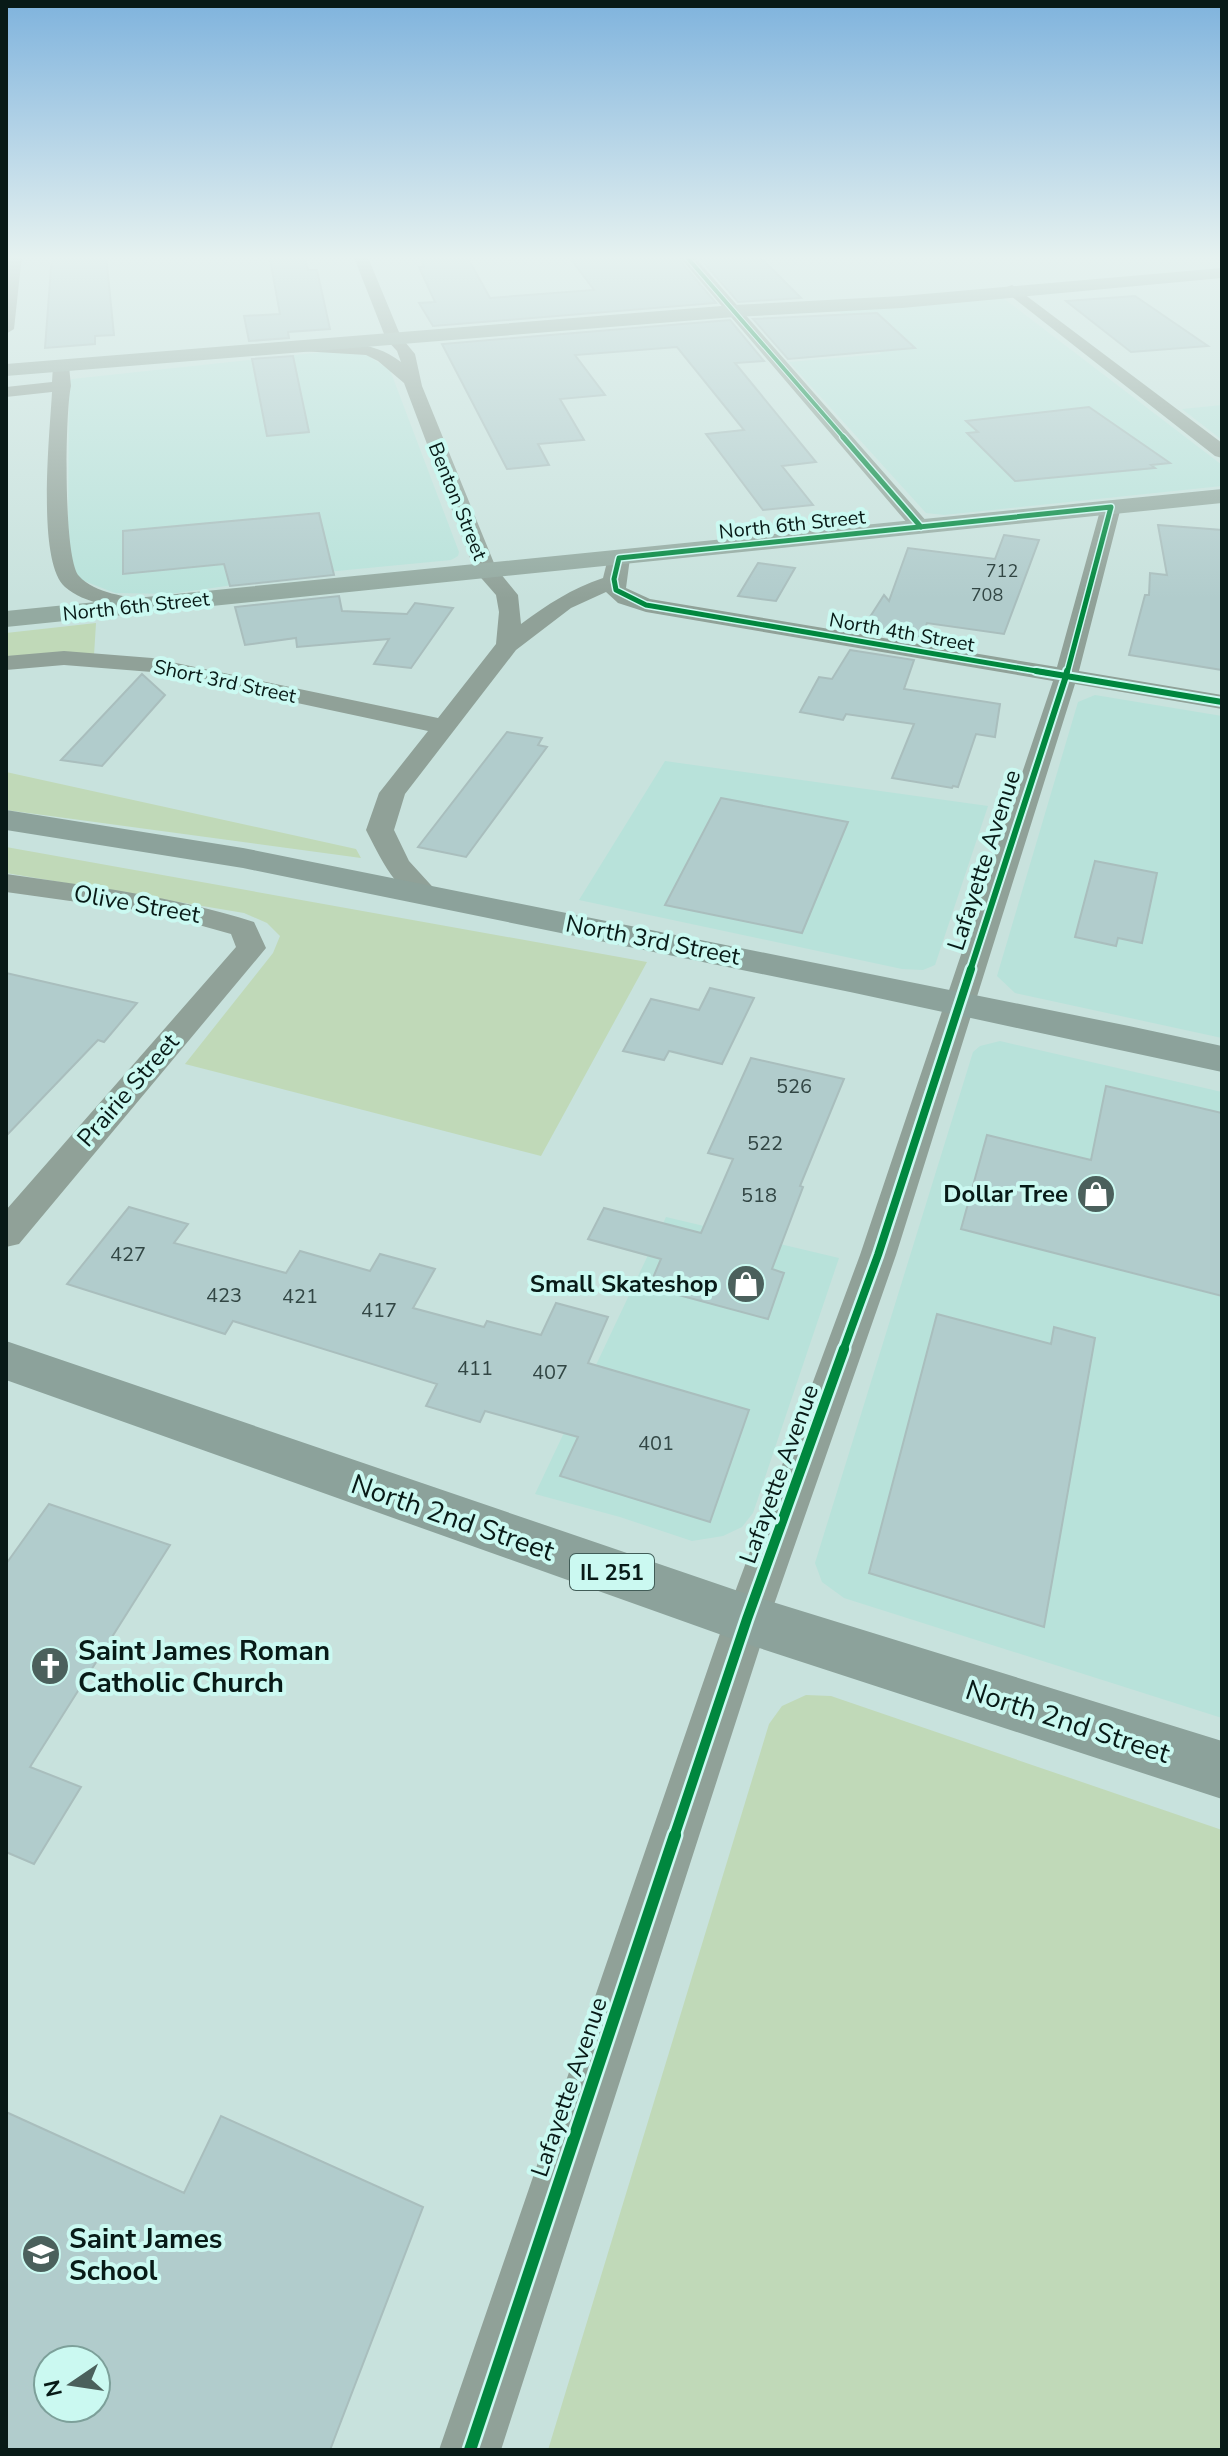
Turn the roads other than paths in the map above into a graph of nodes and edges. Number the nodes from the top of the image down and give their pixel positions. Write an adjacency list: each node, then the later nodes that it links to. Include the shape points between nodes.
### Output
1 (6, 370): 7 (main road)
2 (113, 370): 7 (main road)
3 (400, 370): 8 (street, Benton Street)
4 (411, 370): 8 (street, Benton Street)
5 (785, 370): 13 (street)
6 (1115, 370): 10 (street)
7 (62, 376): 9 (street); 16 (street, via 59,543 66,575 80,587)
8 (413, 386): 15 (street, Benton Street)
9 (6, 392)
10 (1222, 452)
11 (1222, 496): 12 (main road, North 6th Street)
12 (1111, 507): 13 (main road, North 6th Street); 20 (street, Lafayette Avenue)
13 (921, 527): 14 (main road, North 6th Street)
14 (615, 570): 15 (main road, North 6th Street); 18 (street); 20 (street, North 4th Street, via 614,591 646,605)
15 (486, 571): 16 (main road, North 6th Street); 18 (street, via 503,583 510,600)
16 (141, 606): 17 (main road, North 6th Street)
17 (6, 619)
18 (508, 645): 22 (street)
19 (6, 663): 22 (street, Short 3rd Street, via 64,658 152,665)
20 (1066, 676): 21 (street, North 4th Street); 27 (street, Lafayette Avenue)
21 (1222, 702)
22 (441, 726): 25 (street, via 392,793 380,830 397,864)
23 (6, 820): 25 (main road, North 3rd Street, via 82,828)
24 (6, 883): 26 (street, Olive Street, via 211,916 244,928)
25 (426, 895): 27 (main road, North 3rd Street)
26 (251, 948): 29 (street, Prairie Street)
27 (961, 1001): 28 (main road, North 3rd Street); 31 (street, Lafayette Avenue, via 878,1255)
28 (1222, 1059)
29 (6, 1234)
30 (6, 1360): 31 (main road, North 2nd Street / IL 251)
31 (747, 1619): 32 (main road, North 2nd Street / IL 251); 33 (street, Lafayette Avenue)
32 (1222, 1770)
33 (470, 2450)

